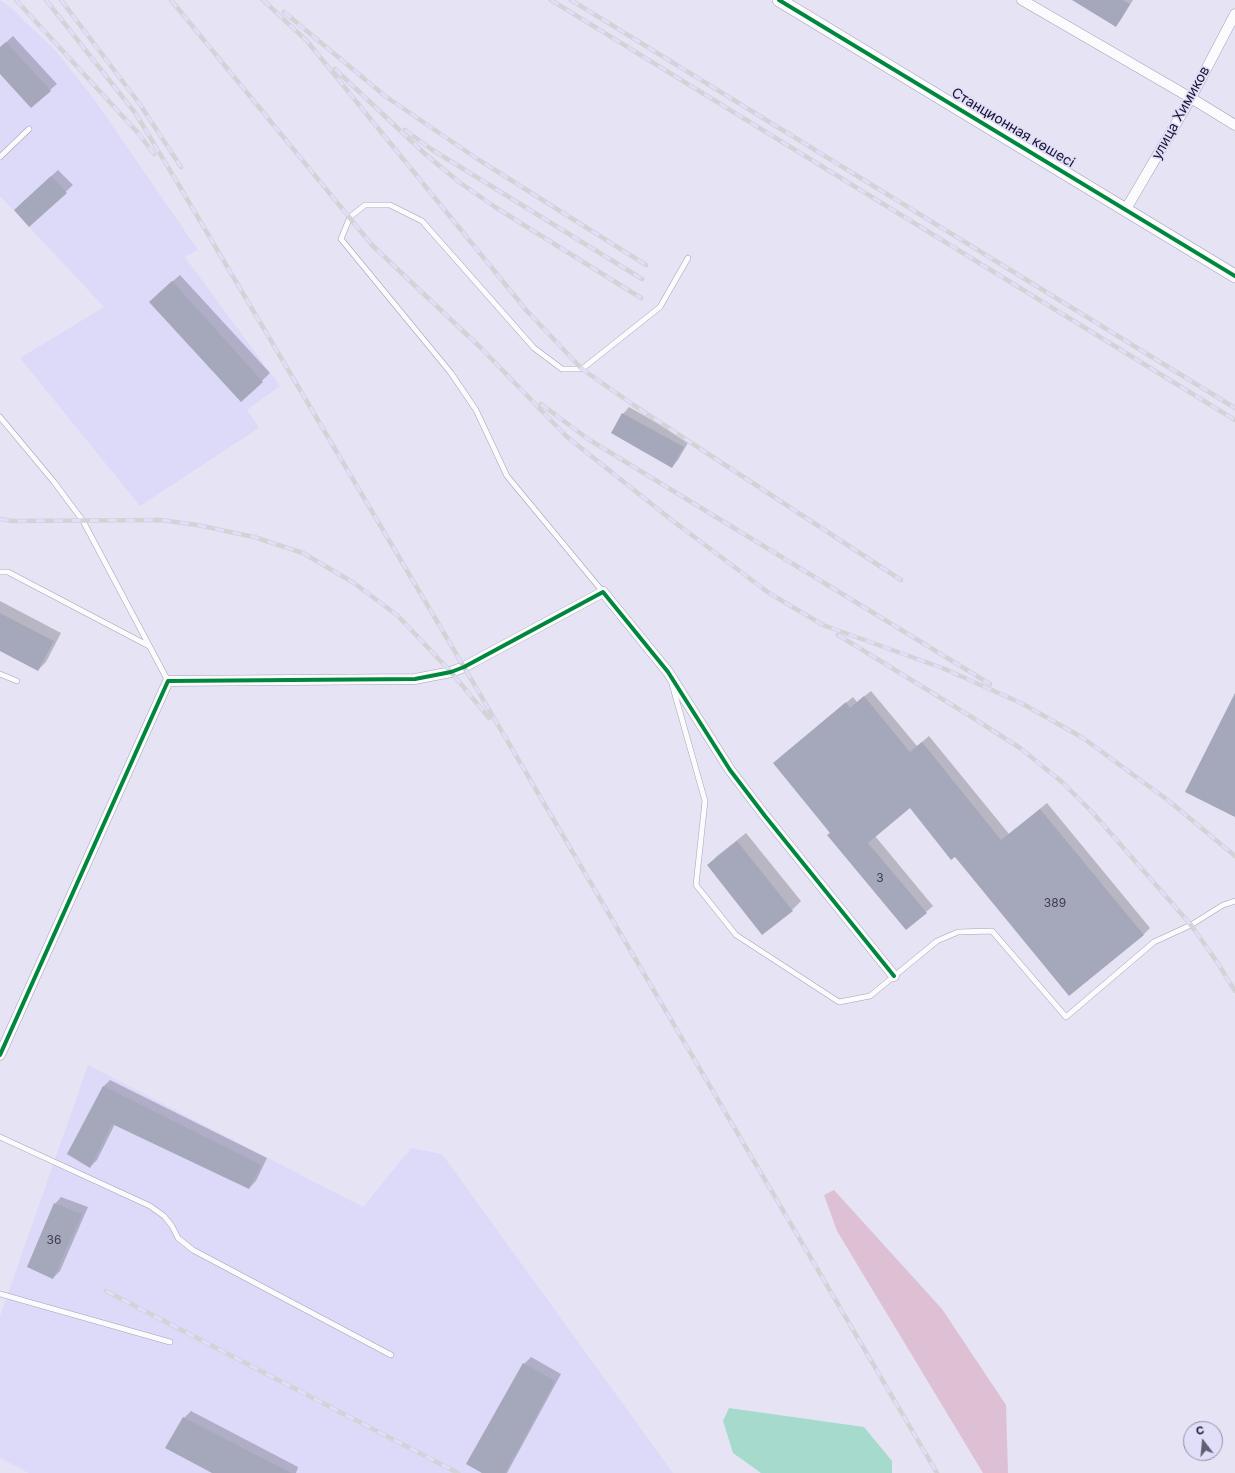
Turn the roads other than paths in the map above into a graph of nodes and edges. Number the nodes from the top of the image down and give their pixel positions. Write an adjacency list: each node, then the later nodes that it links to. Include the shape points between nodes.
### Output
1 (779, 0): 8 (street, Станционная көшесі)
2 (1022, 0): 4 (street)
3 (1235, 14): 4 (street, улица Химиков)
4 (1191, 98): 5 (street); 8 (street, улица Химиков)
5 (1235, 126)
6 (29, 129): 7 (lane)
7 (0, 157)
8 (1126, 210): 10 (street, Станционная көшесі)
9 (688, 258): 13 (lane, via 660,307 582,369 562,369 534,348 422,221 390,205 365,205 350,217 341,239 451,373 476,410 507,476)
10 (1235, 276)
11 (0, 417): 14 (lane, via 83,521)
12 (0, 572): 14 (lane, via 8,572)
13 (603, 592): 15 (street); 17 (street, via 464,667 415,679)
14 (150, 647): 17 (lane)
15 (668, 672): 20 (street, via 730,770); 20 (lane, via 705,801 696,885 736,935 839,1002 870,996)
16 (0, 674): 18 (lane)
17 (168, 681): 21 (street)
18 (17, 682)
19 (1235, 901): 20 (lane, via 1223,904 1191,925 1154,942 1066,1017 992,931 958,932 937,941)
20 (894, 976)
21 (0, 1055)
22 (0, 1137): 25 (lane, via 150,1206 164,1216 178,1238 193,1250)
23 (0, 1294): 24 (lane)
24 (170, 1342)
25 (391, 1355)

